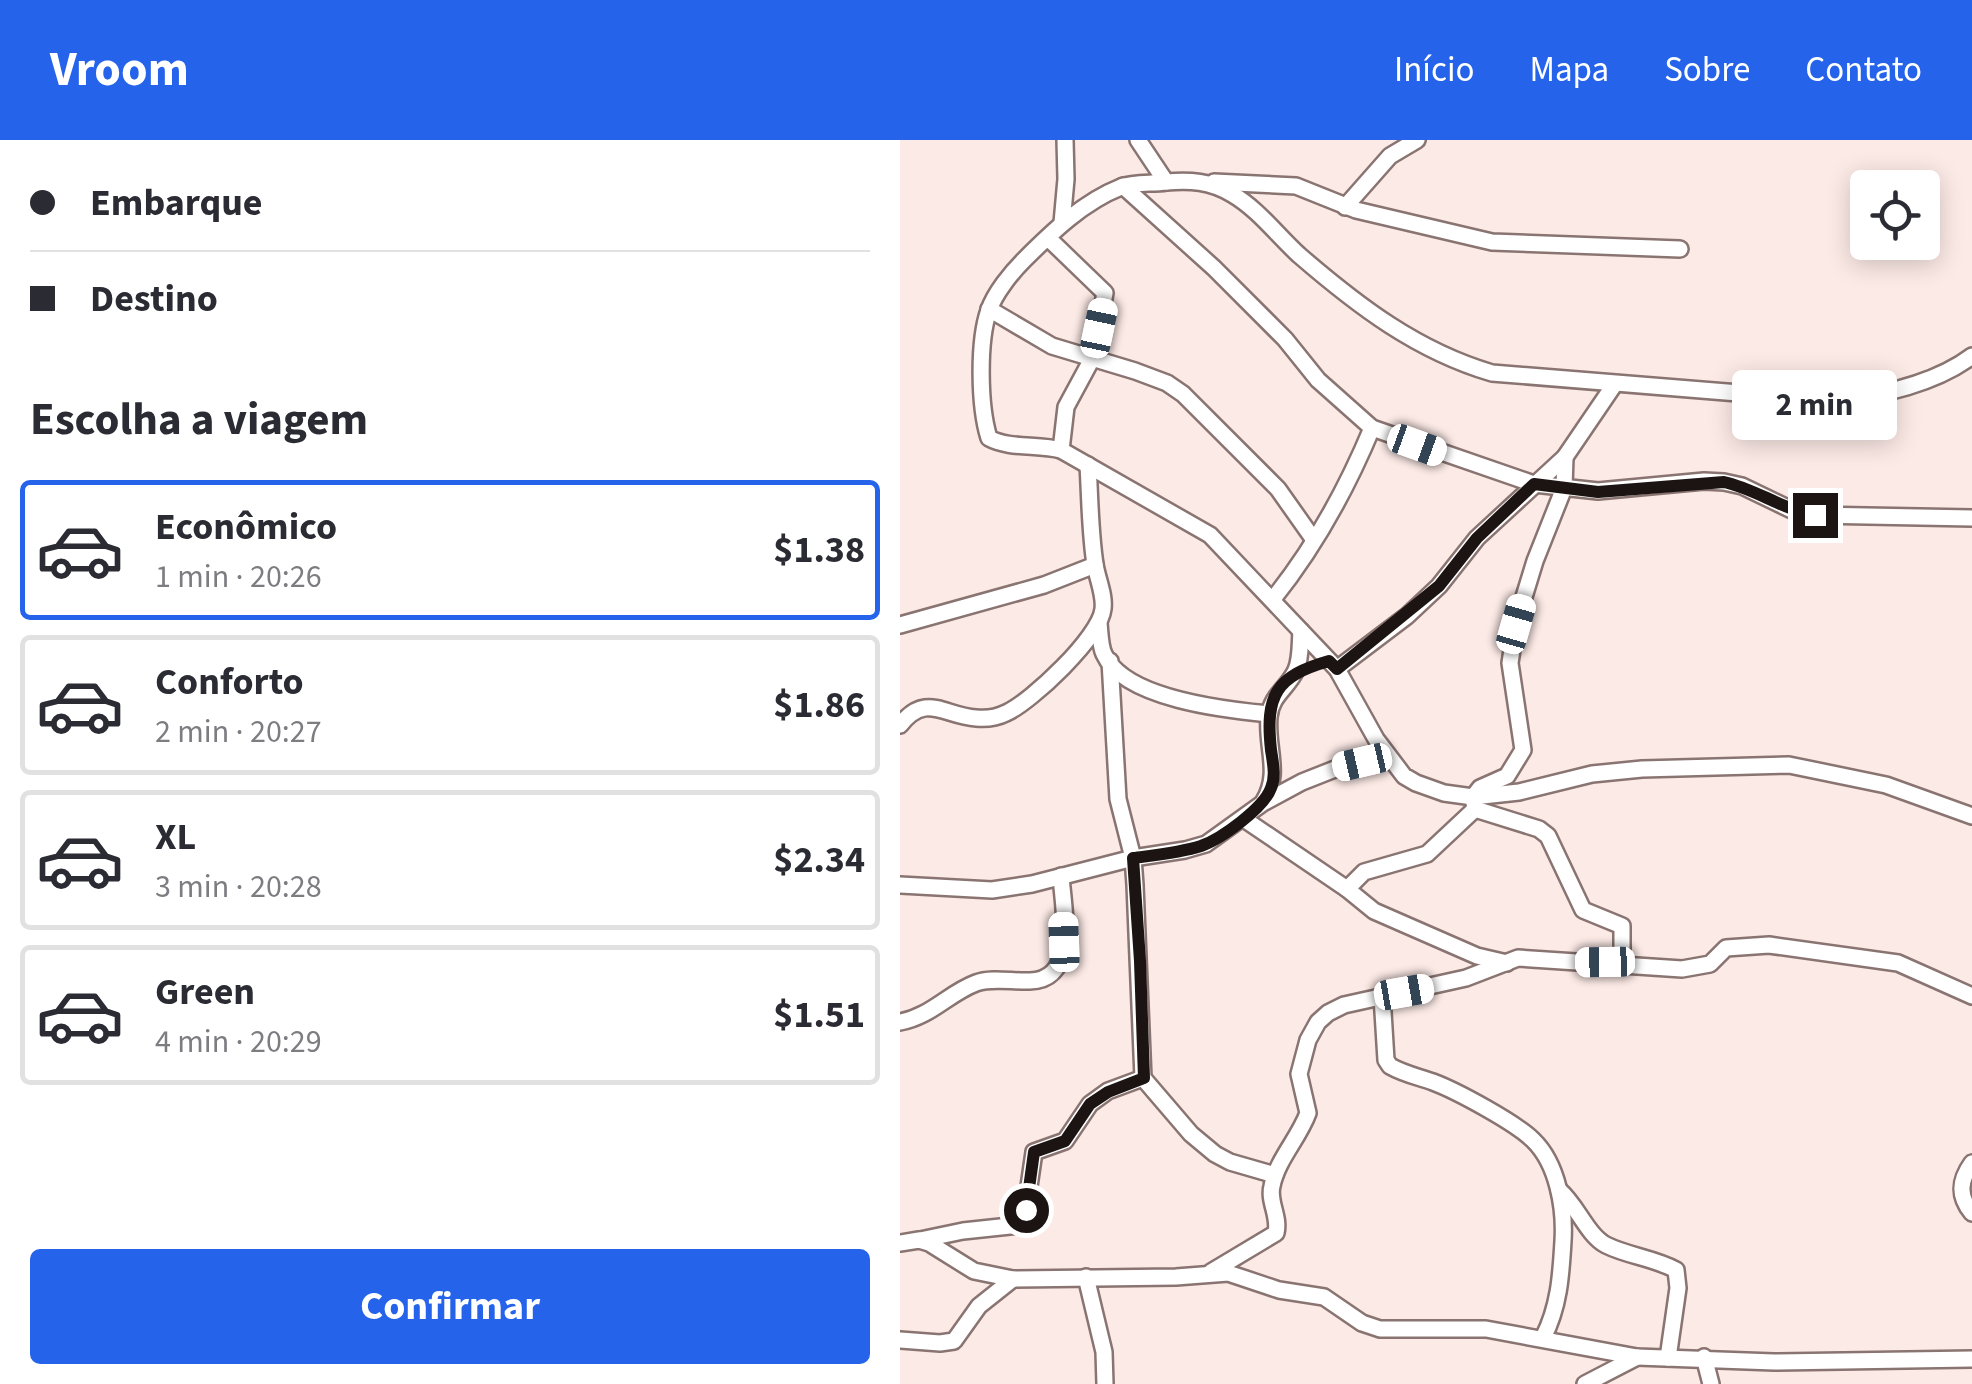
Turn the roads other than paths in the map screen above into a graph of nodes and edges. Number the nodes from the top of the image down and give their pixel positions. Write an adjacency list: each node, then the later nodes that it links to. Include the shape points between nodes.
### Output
1 (1065, 140): 8 (street)
2 (1138, 140): 4 (street)
3 (1417, 140): 7 (street, via 1390,156)
4 (1166, 182): 5 (street); 6 (street)
5 (1206, 182): 7 (street, via 1296,186); 14 (street, via 1245,202 1377,318 1443,357 1518,378)
6 (1123, 186): 8 (street); 15 (street)
7 (1345, 207): 10 (street, via 1492,242)
8 (1062, 223): 9 (street)
9 (1048, 238): 11 (street); 12 (street, via 1106,293)
10 (1680, 249)
11 (989, 309): 12 (street, via 1052,346); 16 (street, via 982,356 990,438)
12 (1094, 356): 16 (street, via 1066,407); 22 (street, via 1183,394 1278,489)
13 (1972, 356): 14 (street, via 1930,379 1837,401)
14 (1614, 385): 17 (street)
15 (1372, 428): 19 (street); 22 (street)
16 (1061, 450): 18 (street)
17 (1565, 457): 19 (street); 20 (street)
18 (1088, 464): 23 (street); 24 (street, via 1210,535)
19 (1534, 484): 20 (street); 30 (street, via 1439,586)
20 (1564, 488): 21 (street, via 1598,492 1724,482 1815,515); 36 (street, via 1516,624 1510,663 1523,750 1507,776 1480,788)
21 (1972, 518)
22 (1314, 540): 24 (street)
23 (1095, 565): 25 (street, via 1104,608); 26 (street)
24 (1274, 599): 27 (street)
25 (1099, 623): 28 (street); 29 (street)
26 (900, 625)
27 (1300, 631): 30 (street); 31 (street)
28 (1079, 652): 29 (street); 33 (street, via 1006,713 972,718 934,706 919,708)
29 (1107, 658): 32 (street, via 1150,692); 39 (street, via 1118,799)
30 (1333, 665): 31 (street); 34 (street)
31 (1296, 671): 32 (street, via 1275,695)
32 (1269, 714): 35 (street, via 1274,774)
33 (900, 725)
34 (1391, 760): 35 (street, via 1340,767); 36 (street, via 1416,784)
35 (1263, 803): 38 (street)
36 (1474, 803): 37 (street, via 1592,774 1788,765 1886,785); 42 (street, via 1427,854 1364,872); 44 (street, via 1548,836 1583,910 1622,926)
37 (1972, 816)
38 (1244, 819): 39 (street, via 1206,844); 42 (street)
39 (1133, 858): 40 (street); 48 (street)
40 (1061, 876): 41 (street, via 970,891); 47 (street, via 1064,942 1058,970 1038,981 984,980)
41 (900, 885)
42 (1347, 889): 43 (street, via 1374,912 1430,938)
43 (1507, 963): 44 (street, via 1532,957); 45 (street)
44 (1622, 964): 46 (street, via 1699,967 1726,948 1769,945 1898,963)
45 (1382, 996): 50 (street, via 1344,1005 1318,1022 1299,1074 1308,1113); 51 (street, via 1390,1066 1460,1094 1534,1140)
46 (1972, 996)
47 (900, 1022)
48 (1144, 1078): 50 (street, via 1215,1154); 53 (street, via 1090,1104 1065,1141 1034,1152 1020,1226)
49 (1972, 1163): 52 (street, via 1961,1190)
50 (1275, 1174): 55 (street, via 1270,1192 1276,1233)
51 (1559, 1190): 58 (street, via 1559,1294); 61 (street, via 1605,1244 1676,1270)
52 (1972, 1213)
53 (919, 1240): 54 (street); 57 (street, via 974,1271)
54 (900, 1243)
55 (1208, 1274): 56 (street); 58 (street, via 1324,1297 1380,1329 1486,1329)
56 (1086, 1277): 57 (street); 65 (street)
57 (1013, 1279): 59 (street, via 979,1306 954,1341)
58 (1543, 1338): 60 (street)
59 (900, 1340)
60 (1637, 1357): 61 (street); 64 (street)
61 (1668, 1358): 62 (street)
62 (1704, 1358): 63 (street); 67 (street)
63 (1972, 1359)
64 (1618, 1377): 66 (street)
65 (1105, 1384)
66 (1585, 1384)
67 (1711, 1384)

